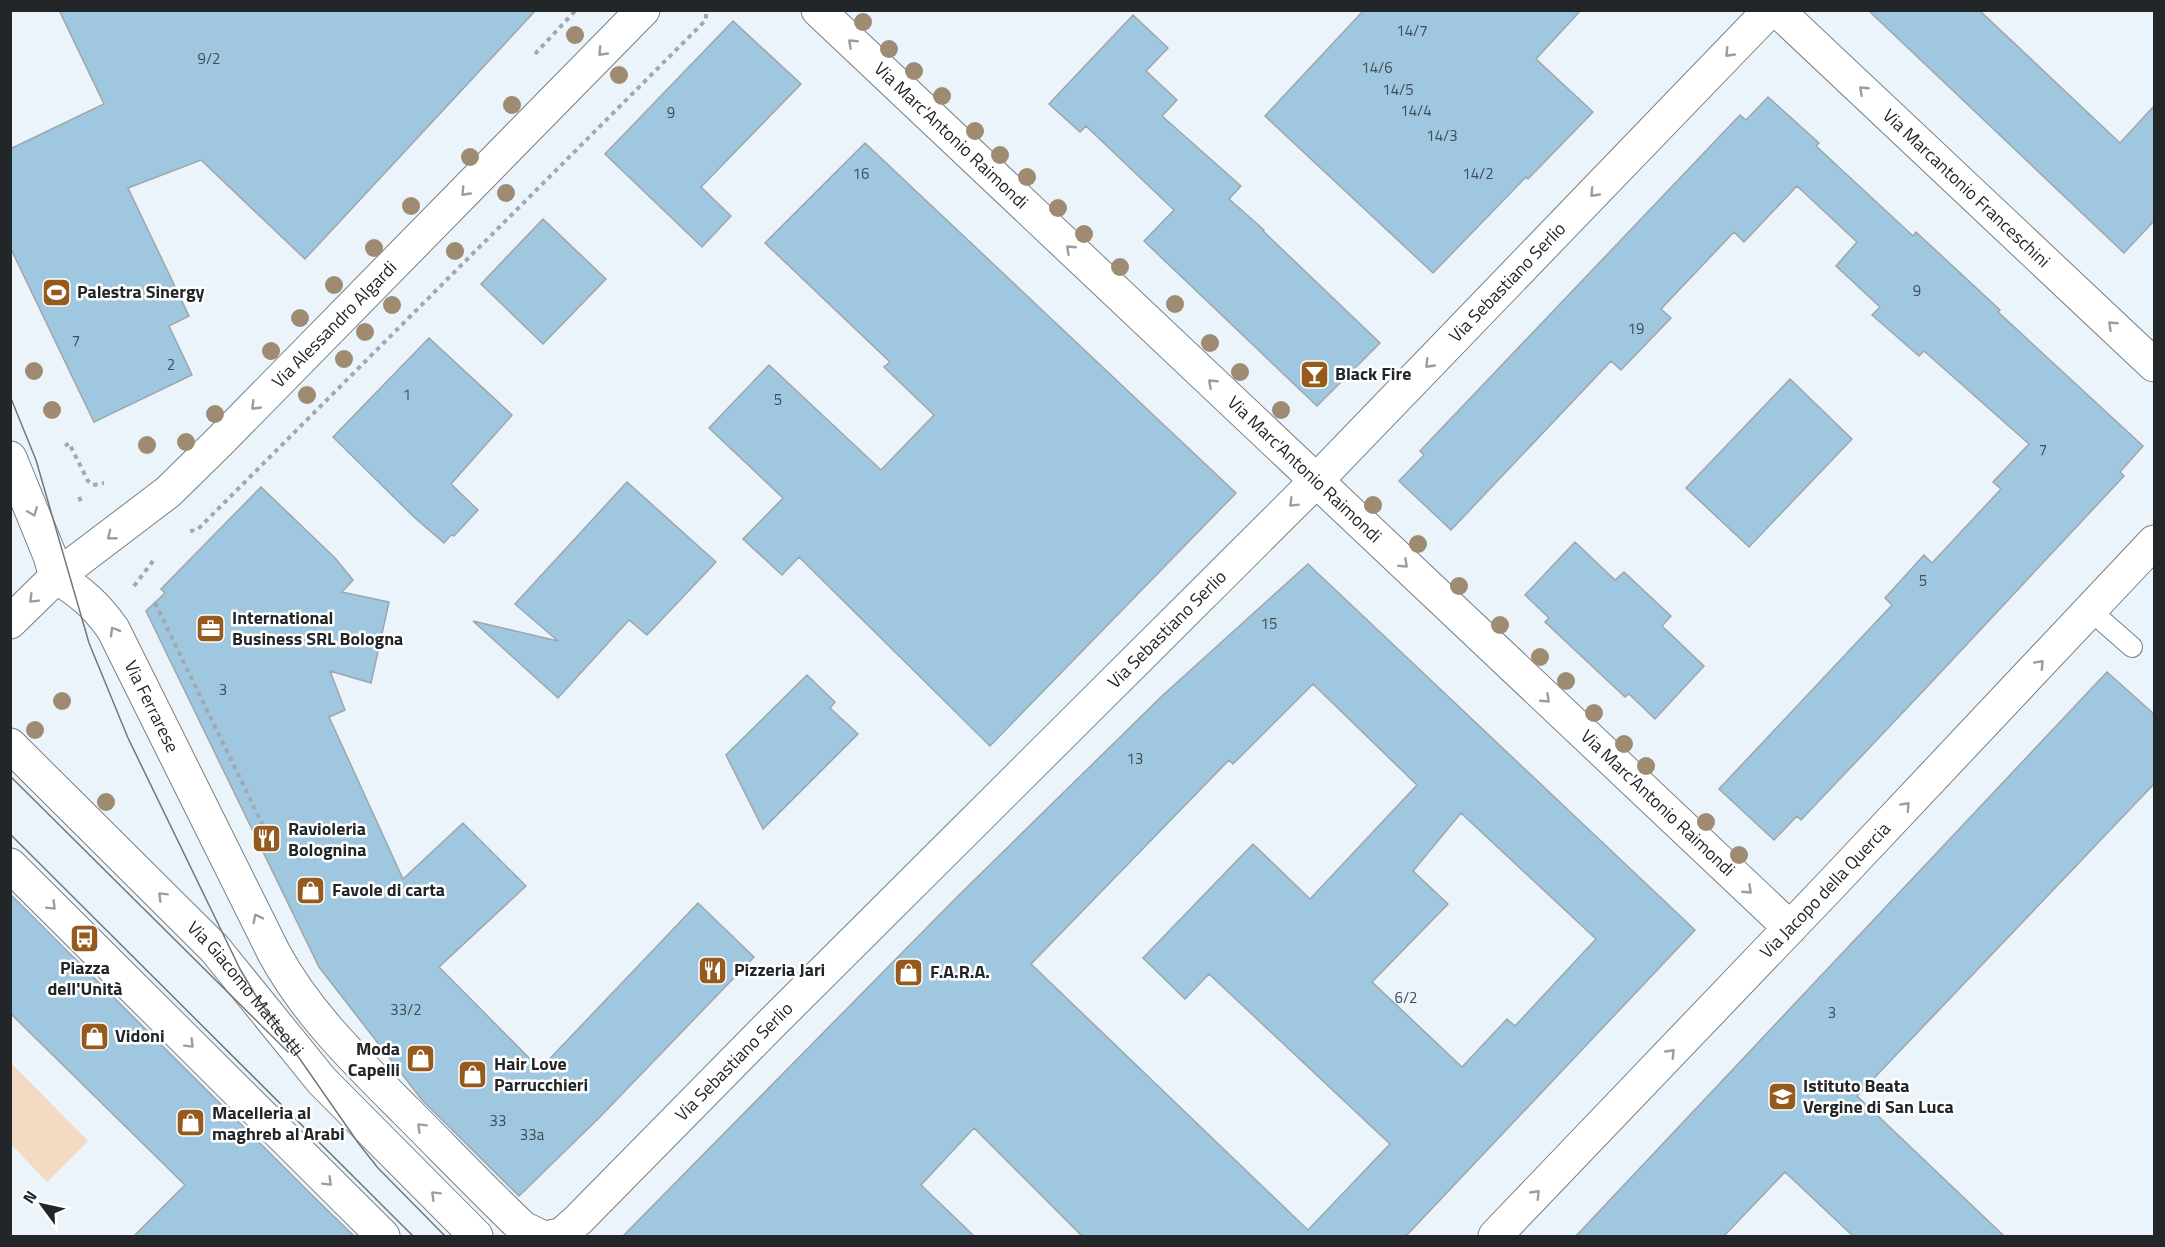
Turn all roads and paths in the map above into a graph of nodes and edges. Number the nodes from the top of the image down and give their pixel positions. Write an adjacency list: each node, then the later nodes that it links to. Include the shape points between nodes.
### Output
1 (643, 10): 12 (street, Via Alessandro Algardi, one-way to 12, via 168,492)
2 (706, 10): 9 (path, via 706,20 197,530)
3 (818, 10): 8 (street, Via Marc'Antonio Raimondi, one-way to 3)
4 (1770, 10): 8 (street, Via Sebastiano Serlio, one-way to 8)
5 (1777, 10): 6 (street, Via Marcantonio Franceschini, one-way to 5)
6 (2154, 365)
7 (10, 458): 12 (street, one-way to 12)
8 (1316, 481): 21 (street, Via Marc'Antonio Raimondi, one-way to 21); 26 (street, Via Sebastiano Serlio, one-way to 26, via 578,1220 561,1235)
9 (182, 531)
10 (2154, 542): 15 (street, Via Jacopo della Quercia)
11 (158, 556): 13 (path)
12 (56, 577): 16 (street, Via Alessandro Algardi, one-way to 16); 22 (street, Via Ferrarese, one-way to 12, via 113,629 85,595)
13 (138, 580)
14 (155, 603): 19 (path)
15 (2091, 611): 17 (lane); 21 (street, Via Jacopo della Quercia, one-way to 15)
16 (10, 622)
17 (2132, 647)
18 (10, 745): 24 (street, Via Giacomo Matteotti, one-way to 18, via 322,1081 215,949)
19 (273, 847)
20 (10, 865): 23 (street, one-way to 23)
21 (1790, 928): 27 (street, Via Jacopo della Quercia, one-way to 21)
22 (283, 970): 25 (street, Via Giacomo Matteotti, one-way to 22, via 523,1228 354,1059 313,1013)
23 (383, 1236)
24 (476, 1236)
25 (540, 1236)
26 (554, 1236)
27 (1495, 1236)

